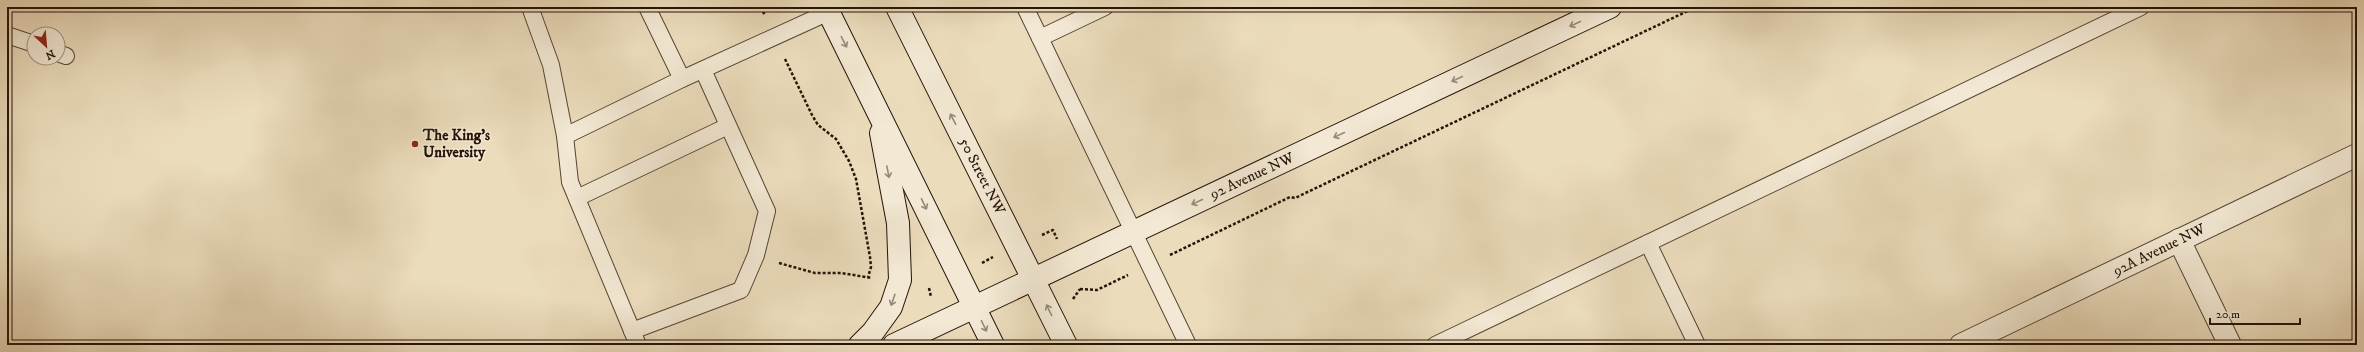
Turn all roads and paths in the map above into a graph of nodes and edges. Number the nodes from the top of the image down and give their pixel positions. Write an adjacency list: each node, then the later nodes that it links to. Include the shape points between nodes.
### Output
1 (530, 7): 19 (lane, via 551,65)
2 (647, 7): 16 (lane)
3 (761, 7): 12 (path)
4 (897, 7): 27 (street, 50 Street NW, one-way to 4)
5 (1025, 7): 13 (lane)
6 (1104, 7): 13 (lane)
7 (1610, 7): 22 (street, 92 Avenue NW, one-way to 22)
8 (1696, 7): 26 (path)
9 (2140, 7): 24 (lane)
10 (828, 9): 12 (lane); 17 (street, one-way to 17)
11 (7, 35): 14 (lane)
12 (775, 38): 15 (lane); 25 (path, via 818,125 836,139 849,161 859,194 871,267 868,277 815,273)
13 (1040, 38): 22 (lane)
14 (26, 41)
15 (704, 70): 16 (lane); 18 (lane)
16 (682, 79): 19 (lane)
17 (876, 106): 29 (street, one-way to 29); 31 (street, one-way to 31, via 898,223 900,280 891,307)
18 (728, 126): 21 (lane); 25 (lane, via 766,212)
19 (565, 136): 21 (lane, via 570,182)
20 (2357, 155): 23 (street, 92A Avenue NW)
21 (577, 198): 30 (lane)
22 (1134, 232): 26 (lane); 27 (street, 92 Avenue NW, via 1069,264)
23 (2180, 240): 38 (street, 92A Avenue NW); 39 (street)
24 (1648, 243): 36 (lane); 37 (lane)
25 (756, 255): 30 (lane, via 741,290)
26 (1149, 265): 28 (path, via 1097,290); 35 (lane)
27 (1033, 278): 29 (street, 92 Avenue NW); 34 (street, 50 Street NW, one-way to 27)
28 (1080, 289)
29 (974, 307): 32 (street, 92 Avenue NW); 33 (street, one-way to 33)
30 (635, 338)
31 (860, 345)
32 (894, 345)
33 (993, 345)
34 (1066, 345)
35 (1188, 345)
36 (1435, 345)
37 (1697, 345)
38 (1961, 345)
39 (2230, 345)

